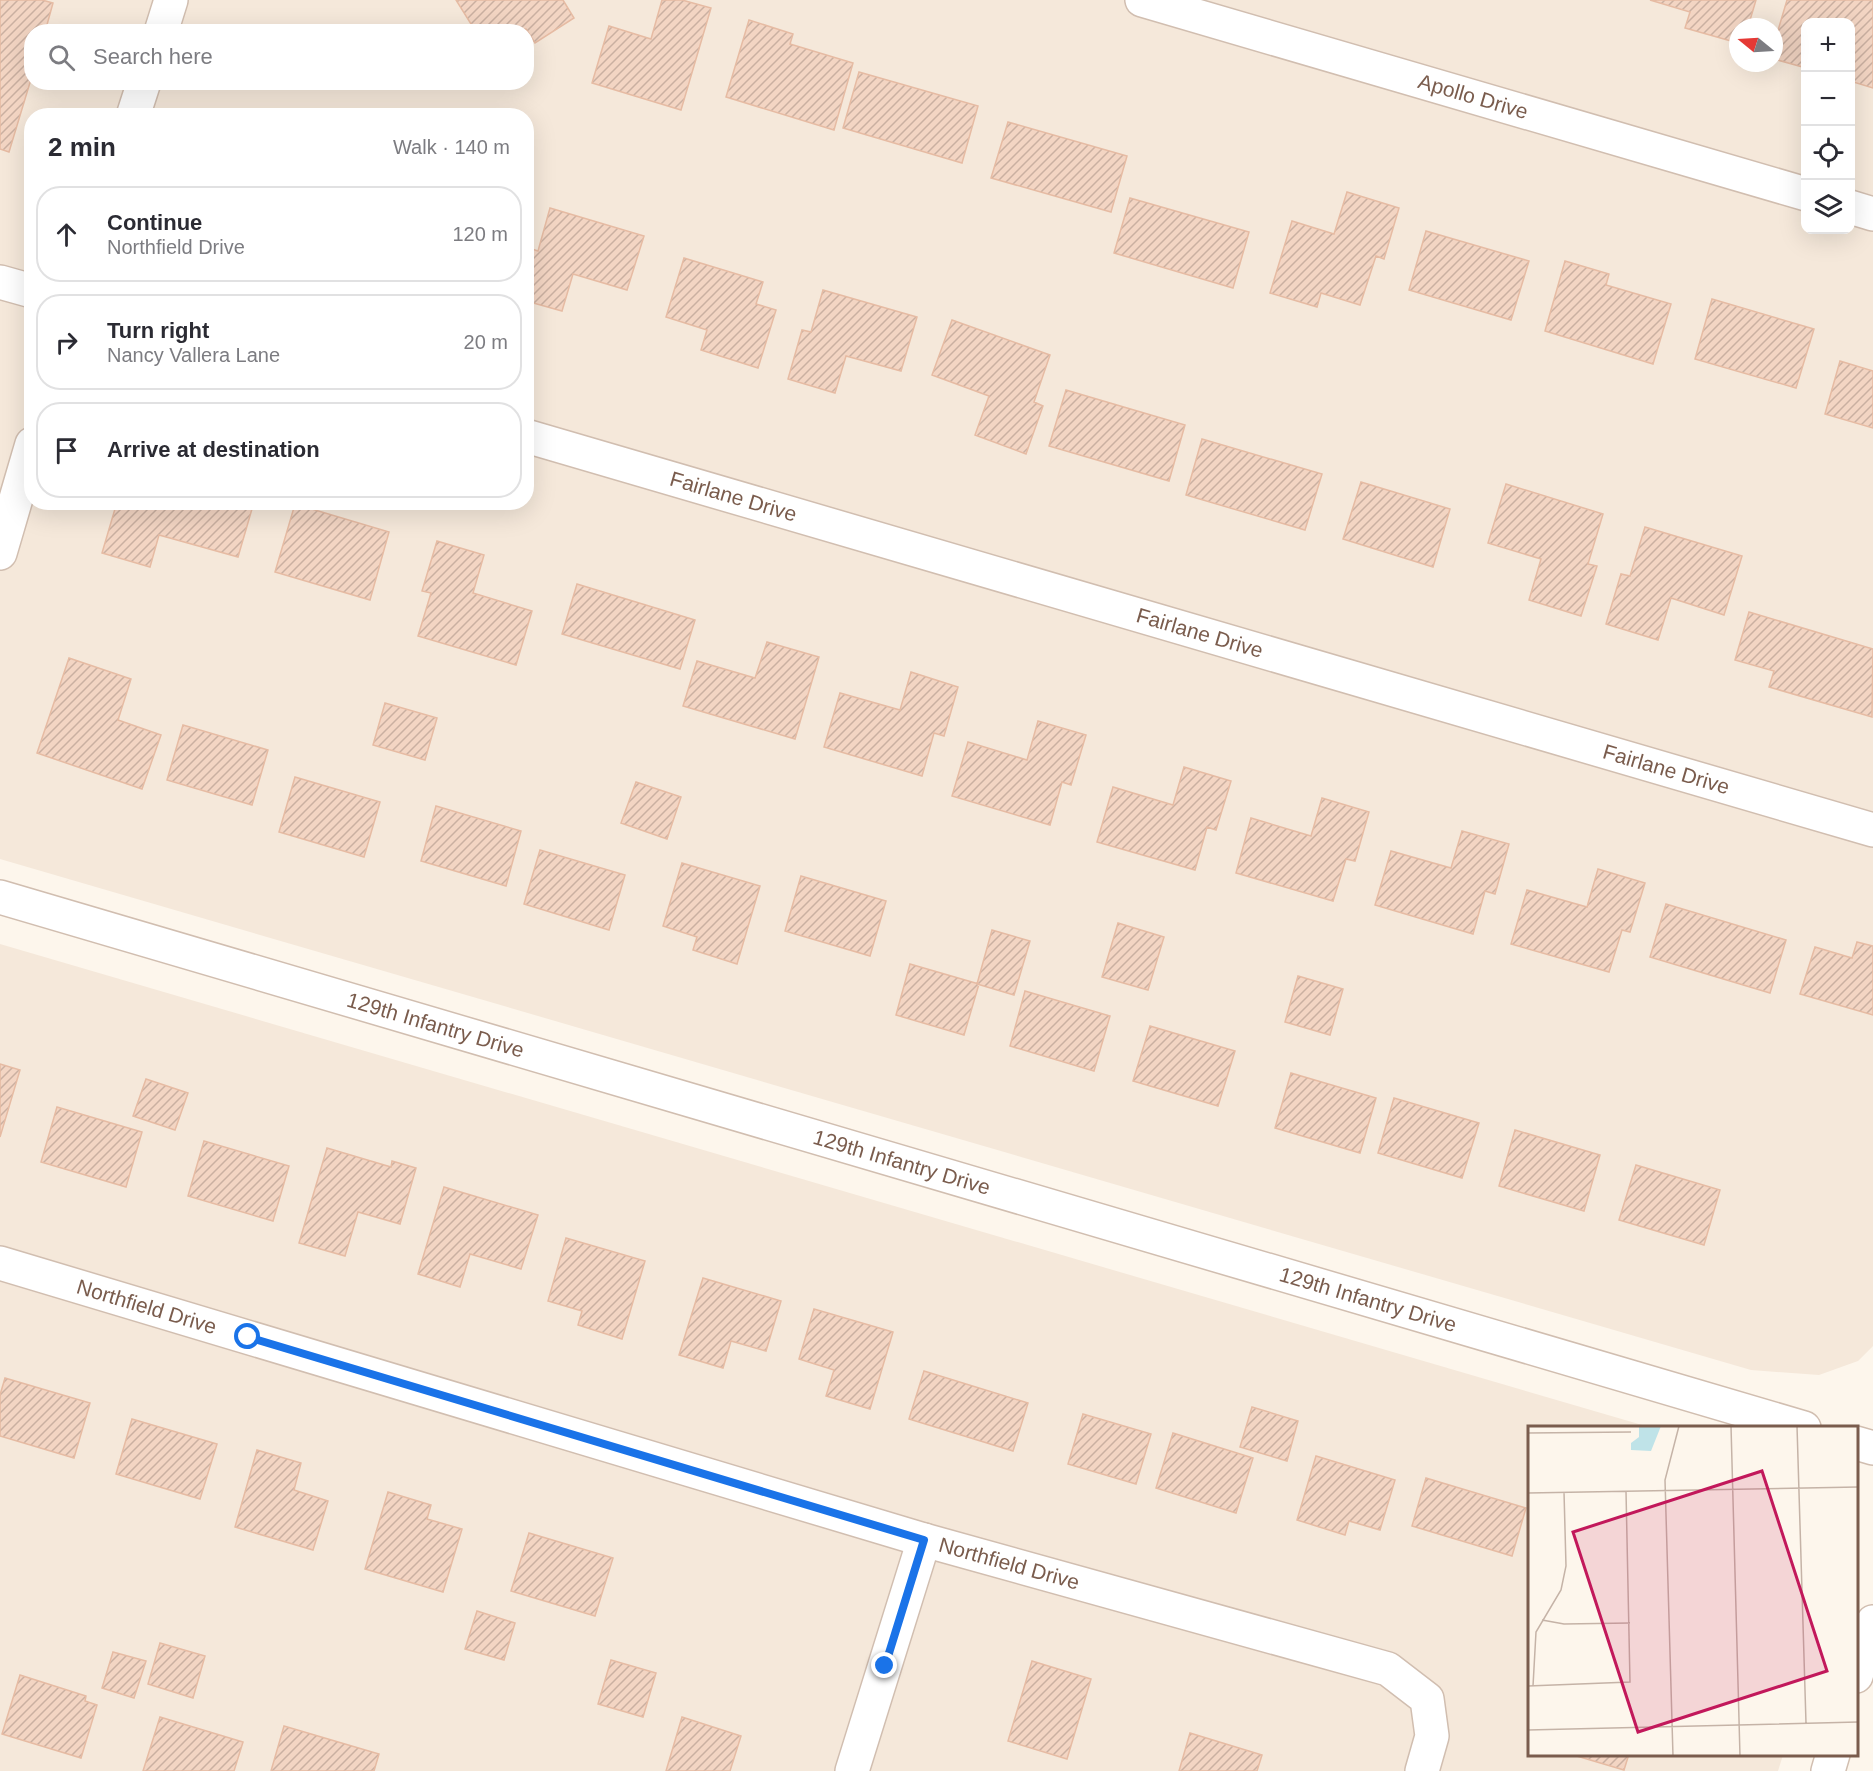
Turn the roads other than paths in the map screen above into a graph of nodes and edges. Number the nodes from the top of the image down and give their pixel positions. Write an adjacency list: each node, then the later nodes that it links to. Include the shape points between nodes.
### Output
1 (171, 0): 3 (street)
2 (1142, 0): 6 (street, Apollo Drive)
3 (164, 24)
4 (142, 90): 5 (street)
5 (136, 108)
6 (1801, 193)
7 (1855, 208): 8 (street)
8 (1873, 214)
9 (0, 282): 10 (street)
10 (24, 289)
11 (534, 438): 14 (street, Fairlane Drive)
12 (24, 471): 13 (street)
13 (0, 553)
14 (1873, 830)
15 (0, 897): 17 (street, 129th Infantry Drive)
16 (0, 1263): 20 (street, Northfield Drive)
17 (1797, 1426)
18 (1858, 1443): 19 (street)
19 (1873, 1448)
20 (924, 1540): 24 (street); 25 (street, Northfield Drive, via 1388,1669 1426,1699 1432,1736)
21 (1873, 1622): 22 (street)
22 (1858, 1673)
23 (1833, 1756): 26 (street)
24 (852, 1771)
25 (1422, 1771)
26 (1828, 1771)

